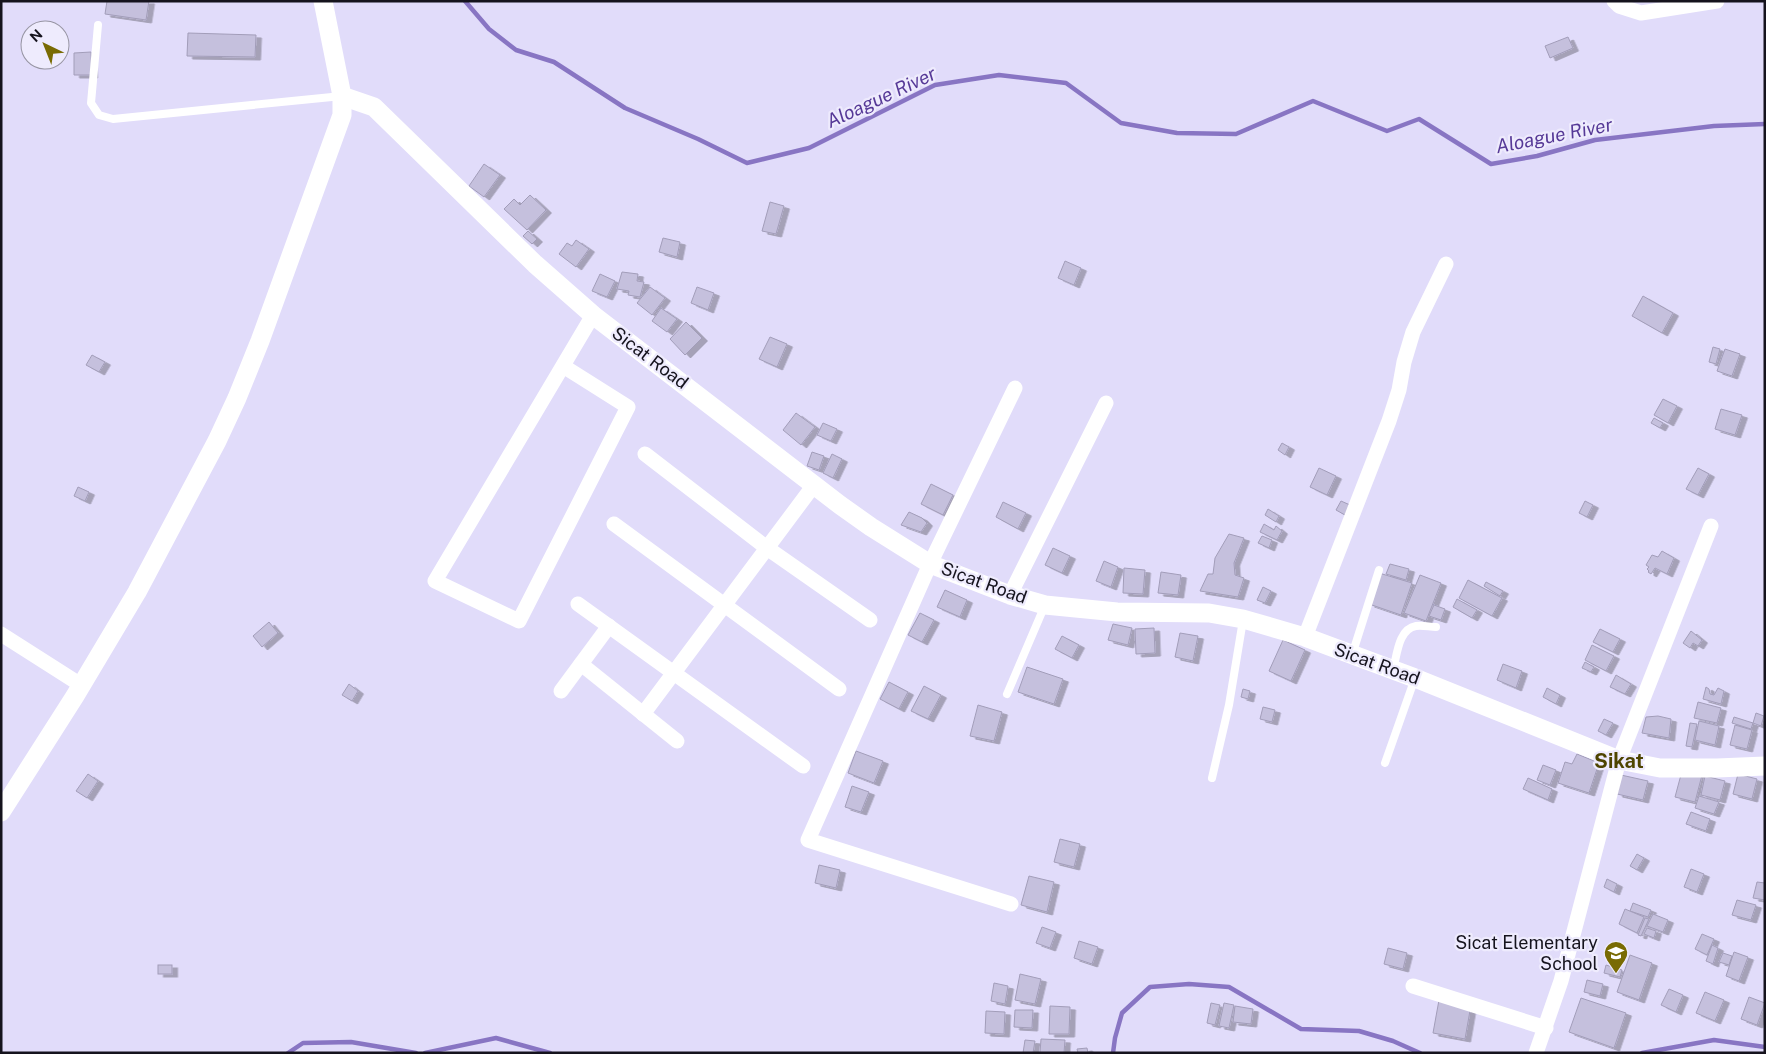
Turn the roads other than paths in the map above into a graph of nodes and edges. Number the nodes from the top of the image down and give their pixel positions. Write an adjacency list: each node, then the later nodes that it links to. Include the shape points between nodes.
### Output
1 (323, 1): 5 (street)
2 (1614, 1): 3 (street, via 1619,6 1641,12)
3 (1717, 1)
4 (98, 25): 5 (lane, via 91,103 99,115 113,120)
5 (342, 96): 7 (street, Sicat Road, via 374,107 535,264); 33 (street, via 342,115 237,398 137,592)
6 (1446, 264): 27 (street, via 1413,332 1389,421)
7 (593, 315): 8 (street); 12 (street, Sicat Road)
8 (563, 366): 8 (street, via 435,581 519,621 628,407)
9 (1015, 388): 16 (street)
10 (1106, 403): 18 (street)
11 (645, 454): 15 (street)
12 (814, 486): 15 (street); 16 (street, Sicat Road)
13 (614, 524): 20 (street)
14 (1712, 526): 39 (street)
15 (767, 548): 20 (street); 23 (street)
16 (930, 564): 18 (street, Sicat Road); 45 (street, via 808,840)
17 (1379, 570): 28 (lane)
18 (1010, 595): 21 (street, Sicat Road)
19 (578, 604): 24 (street)
20 (724, 605): 31 (street); 34 (street)
21 (1044, 605): 22 (street, Sicat Road, via 1117,612 1209,613); 36 (lane)
22 (1243, 619): 27 (street, Sicat Road); 43 (lane, via 1230,705)
23 (870, 620)
24 (609, 626): 29 (street); 31 (street)
25 (1436, 628): 30 (lane, via 1416,626 1407,629)
26 (1, 634): 33 (street)
27 (1305, 637): 28 (street, Sicat Road)
28 (1352, 655): 30 (street, Sicat Road)
29 (581, 664): 35 (street); 37 (street)
30 (1393, 670): 32 (street, Sicat Road)
31 (674, 673): 37 (street); 41 (street)
32 (1414, 678): 39 (street, Sicat Road); 40 (lane)
33 (81, 685): 44 (street)
34 (838, 689)
35 (561, 691)
36 (1007, 694)
37 (643, 714): 38 (street)
38 (677, 741)
39 (1619, 760): 42 (street, Sicat Road, via 1660,768); 47 (street, via 1573,940)
40 (1385, 763)
41 (804, 766)
42 (1765, 766)
43 (1212, 778)
44 (1, 812)
45 (1010, 904)
46 (1414, 986): 47 (street)
47 (1546, 1028): 48 (street)
48 (1536, 1053)

